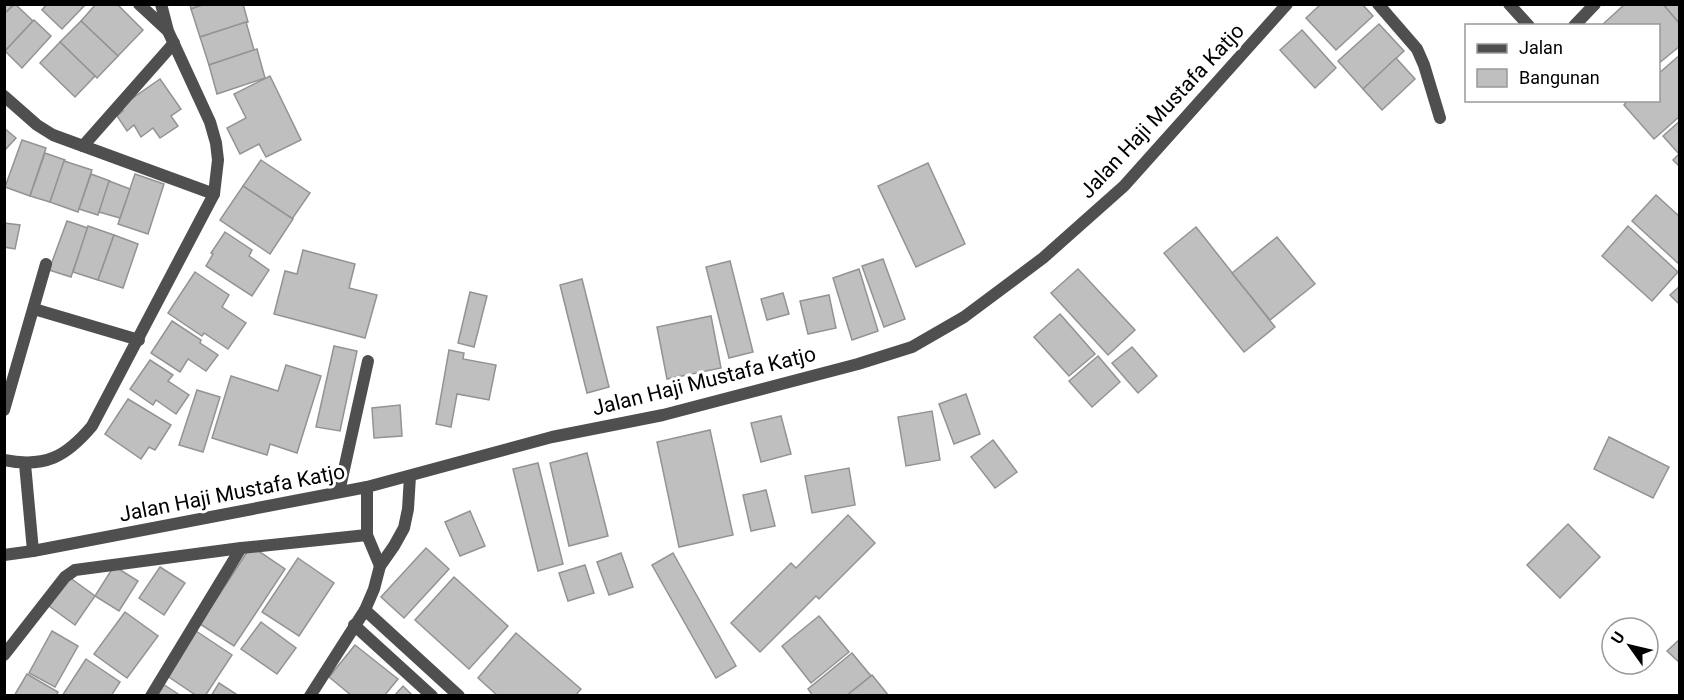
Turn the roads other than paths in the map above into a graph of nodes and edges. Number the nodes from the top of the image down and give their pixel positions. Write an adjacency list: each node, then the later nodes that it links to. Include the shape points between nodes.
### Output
1 (139, 4): 9 (street)
2 (161, 4): 9 (street)
3 (1287, 4): 21 (street, Jalan Haji Mustafa Katjo, via 1124,186 1043,258 964,317 912,348 674,412 552,437)
4 (1378, 4): 11 (street, via 1417,49)
5 (1509, 4): 7 (street)
6 (1595, 4): 8 (street)
7 (1527, 24)
8 (1576, 24)
9 (171, 37): 12 (street); 13 (street, via 216,143)
10 (4, 96): 12 (street, via 37,125)
11 (1440, 118)
12 (83, 146): 13 (street)
13 (214, 194): 16 (street)
14 (46, 264): 15 (street)
15 (34, 309): 16 (street); 18 (street)
16 (139, 340): 20 (street, via 92,426 78,442 42,462)
17 (368, 361): 23 (street)
18 (4, 410)
19 (4, 460): 20 (street)
20 (25, 464): 26 (street)
21 (410, 476): 22 (street, Jalan Haji Mustafa Katjo); 28 (street, via 404,528)
22 (367, 487): 23 (street, Jalan Haji Mustafa Katjo); 24 (street)
23 (339, 492): 26 (street, Jalan Haji Mustafa Katjo)
24 (367, 535): 25 (street); 28 (street)
25 (241, 548): 31 (street, via 71,572); 32 (street)
26 (33, 551): 27 (street, Jalan Haji Mustafa Katjo)
27 (4, 555)
28 (380, 566): 29 (street)
29 (365, 610): 30 (street); 35 (street)
30 (354, 625): 33 (street); 34 (street)
31 (4, 655)
32 (151, 696)
33 (310, 696)
34 (432, 696)
35 (459, 696)

